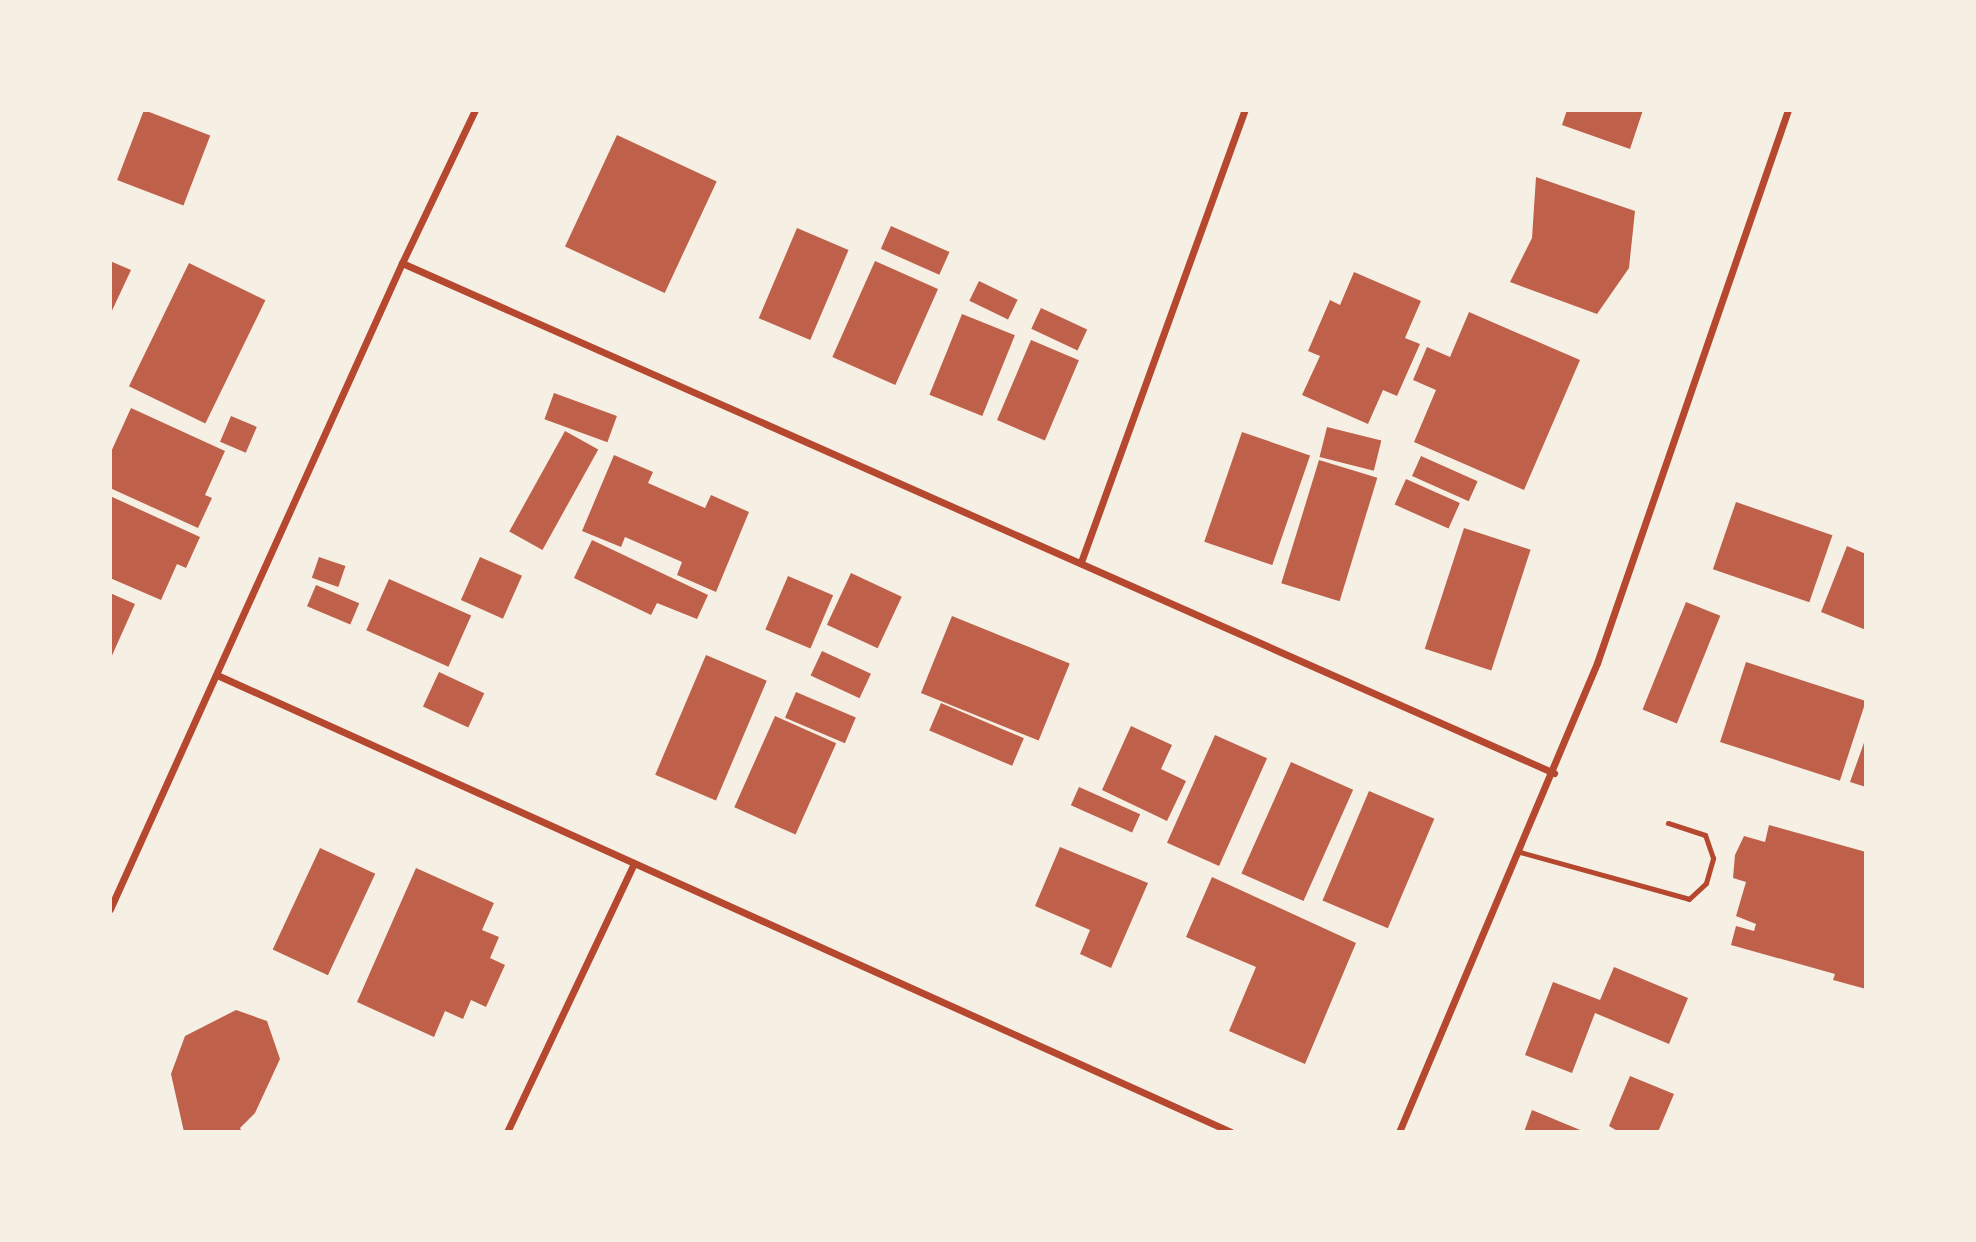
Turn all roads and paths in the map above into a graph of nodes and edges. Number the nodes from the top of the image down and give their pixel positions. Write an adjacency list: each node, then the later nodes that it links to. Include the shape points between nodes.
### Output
1 (475, 110): 4 (street)
2 (1245, 110): 5 (street)
3 (1788, 110): 7 (street, via 1597,663)
4 (402, 263): 5 (street); 6 (street)
5 (1081, 562): 7 (street)
6 (217, 675): 10 (street); 11 (street)
7 (1554, 773): 9 (street)
8 (1668, 823): 9 (lane, via 1705,835 1713,858 1706,883 1689,899)
9 (1520, 852): 14 (street)
10 (633, 865): 12 (street); 13 (street)
11 (110, 909)
12 (507, 1132)
13 (1231, 1132)
14 (1398, 1132)

